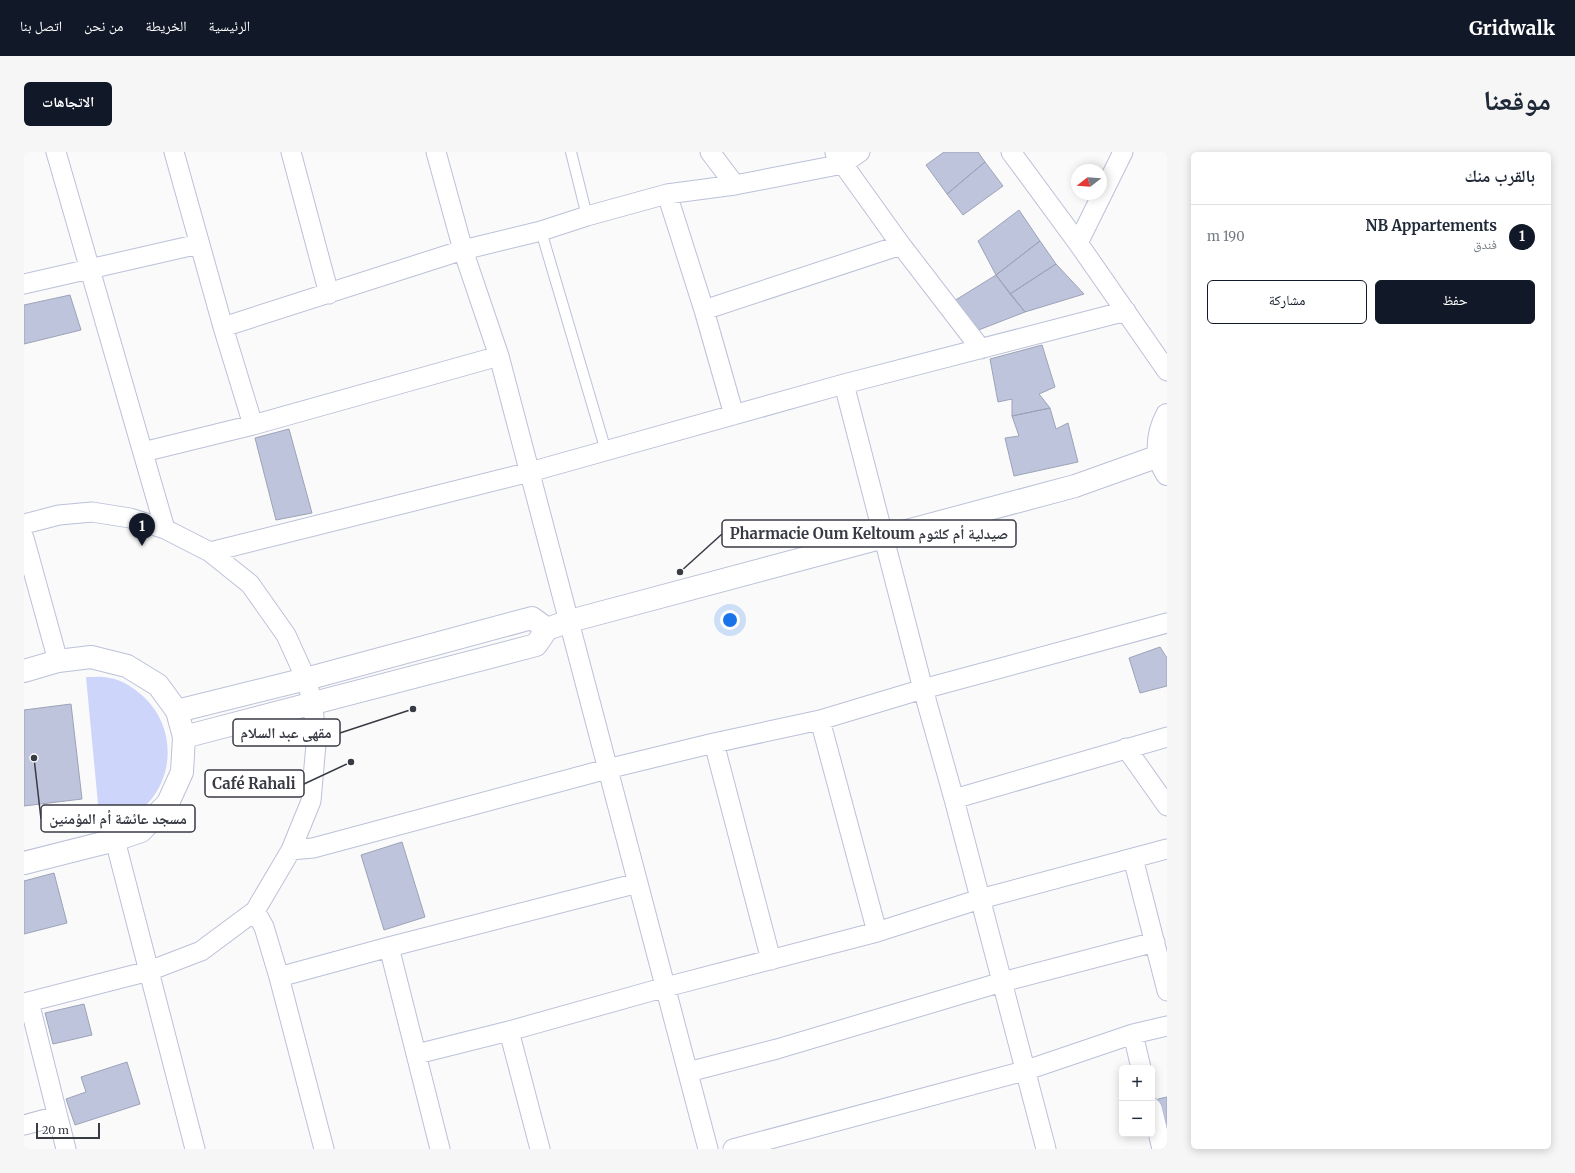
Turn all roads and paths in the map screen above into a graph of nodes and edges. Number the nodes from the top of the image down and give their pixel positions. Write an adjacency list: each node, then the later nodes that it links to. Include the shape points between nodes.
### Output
1 (56, 152): 19 (street)
2 (174, 152): 16 (street)
3 (291, 152): 21 (street)
4 (436, 152): 18 (street)
5 (571, 152): 13 (lane)
6 (710, 152): 11 (street)
7 (860, 152): 10 (street)
8 (1011, 152): 15 (street)
9 (1123, 152): 15 (street)
10 (839, 158): 11 (street); 17 (street)
11 (735, 185): 12 (street)
12 (667, 194): 13 (street); 22 (street)
13 (587, 216): 14 (street)
14 (541, 231): 18 (street); 32 (lane)
15 (1078, 243): 23 (street)
16 (199, 244): 19 (street); 24 (street)
17 (901, 245): 22 (street); 25 (street)
18 (463, 250): 21 (street); 26 (street)
19 (90, 269): 20 (street); 33 (street)
20 (24, 284)
21 (329, 294): 24 (street)
22 (704, 310): 29 (street)
23 (1126, 311): 25 (street); 27 (street)
24 (223, 327): 31 (street)
25 (981, 349): 28 (street)
26 (499, 356): 31 (street); 35 (street)
27 (1167, 371)
28 (844, 384): 29 (street); 38 (street)
29 (734, 415): 32 (street)
30 (1167, 415): 34 (street, via 1161,425 1158,441)
31 (253, 425): 33 (street)
32 (606, 451): 35 (street)
33 (143, 452): 37 (street)
34 (1163, 465): 38 (street)
35 (530, 472): 40 (street); 41 (street)
36 (24, 524): 37 (street, via 59,515 92,512 130,518)
37 (165, 529): 40 (street)
38 (884, 537): 41 (street); 47 (street)
39 (24, 538): 44 (street)
40 (210, 552): 46 (street, via 250,584 286,635)
41 (570, 621): 43 (street); 55 (street)
42 (1167, 623): 47 (street)
43 (547, 629): 46 (street, via 532,618); 48 (street, via 536,645)
44 (58, 661): 45 (street); 49 (street, via 91,657 127,666 158,685)
45 (24, 671)
46 (306, 679): 48 (street); 49 (street)
47 (923, 689): 50 (street); 56 (street)
48 (313, 704): 52 (street); 60 (street, via 316,744 311,801)
49 (177, 712): 52 (street)
50 (820, 720): 53 (street); 66 (street)
51 (1167, 737): 54 (street)
52 (184, 738): 58 (street, via 182,772 168,803 141,831)
53 (714, 743): 55 (street); 69 (street)
54 (1126, 748): 56 (street); 57 (street)
55 (607, 769): 60 (street, via 313,848); 63 (street)
56 (954, 799): 64 (street)
57 (1167, 806)
58 (115, 840): 62 (street); 70 (street)
59 (1167, 849): 61 (street)
60 (291, 850): 65 (street)
61 (1133, 858): 64 (street); 67 (street)
62 (24, 863)
63 (638, 883): 68 (street); 73 (street)
64 (980, 899): 66 (street); 72 (street)
65 (255, 911): 70 (street, via 201,951); 71 (street, via 264,927)
66 (877, 932): 69 (street)
67 (1155, 942): 72 (street); 74 (street)
68 (389, 947): 71 (street); 79 (street)
69 (771, 960): 73 (street)
70 (149, 971): 75 (street); 88 (street)
71 (279, 977): 89 (street)
72 (1002, 982): 81 (street); 82 (street, via 778,1049)
73 (666, 987): 77 (street); 82 (street)
74 (1167, 990)
75 (26, 1002): 83 (street)
76 (1167, 1026): 78 (street)
77 (509, 1031): 79 (street); 91 (street)
78 (1133, 1034): 80 (street); 81 (street)
79 (417, 1054): 90 (street)
80 (1141, 1065)
81 (1024, 1071): 93 (street); 94 (street)
82 (688, 1072): 92 (street)
83 (57, 1116): 85 (street); 87 (street)
84 (1155, 1118): 86 (street)
85 (24, 1124)
86 (1163, 1143)
87 (66, 1149)
88 (195, 1149)
89 (324, 1149)
90 (440, 1149)
91 (540, 1149)
92 (708, 1149)
93 (733, 1149)
94 (1046, 1149)

